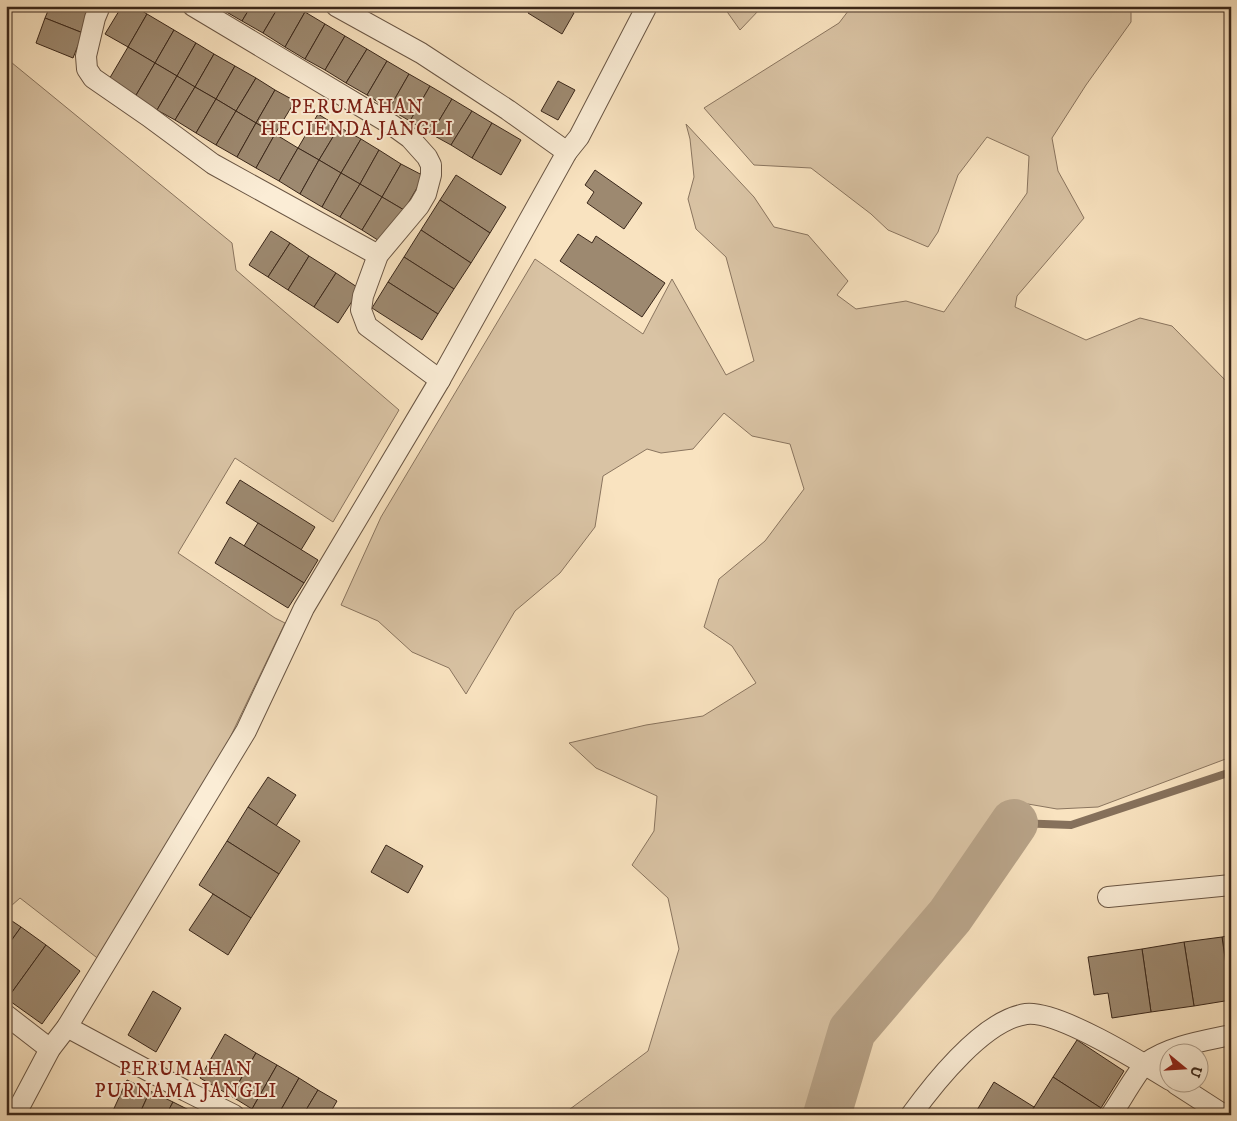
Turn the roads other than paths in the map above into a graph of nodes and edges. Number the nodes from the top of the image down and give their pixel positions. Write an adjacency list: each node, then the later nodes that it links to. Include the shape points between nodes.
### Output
1 (100, 6): 6 (street, via 86,56 86,69 93,78 213,164)
2 (193, 6): 6 (street, via 392,125 410,138 426,158 432,175 426,194)
3 (336, 6): 5 (street, via 420,52)
4 (647, 6): 5 (street, via 579,137)
5 (567, 152): 7 (street)
6 (378, 255): 7 (street, via 361,310 368,326)
7 (440, 380): 11 (street, via 304,608 246,731)
8 (1231, 885): 9 (street)
9 (1108, 898)
10 (6, 1015): 13 (street)
11 (67, 1027): 13 (street); 18 (street)
12 (1231, 1035): 14 (street, via 1194,1042)
13 (50, 1049): 17 (street)
14 (1145, 1064): 15 (street); 19 (street, via 1060,1020 1026,1014 1006,1020 981,1035 928,1091); 20 (street)
15 (1160, 1074)
16 (1191, 1094): 21 (street)
17 (15, 1115)
18 (234, 1115)
19 (912, 1115)
20 (1111, 1115)
21 (1224, 1115)

